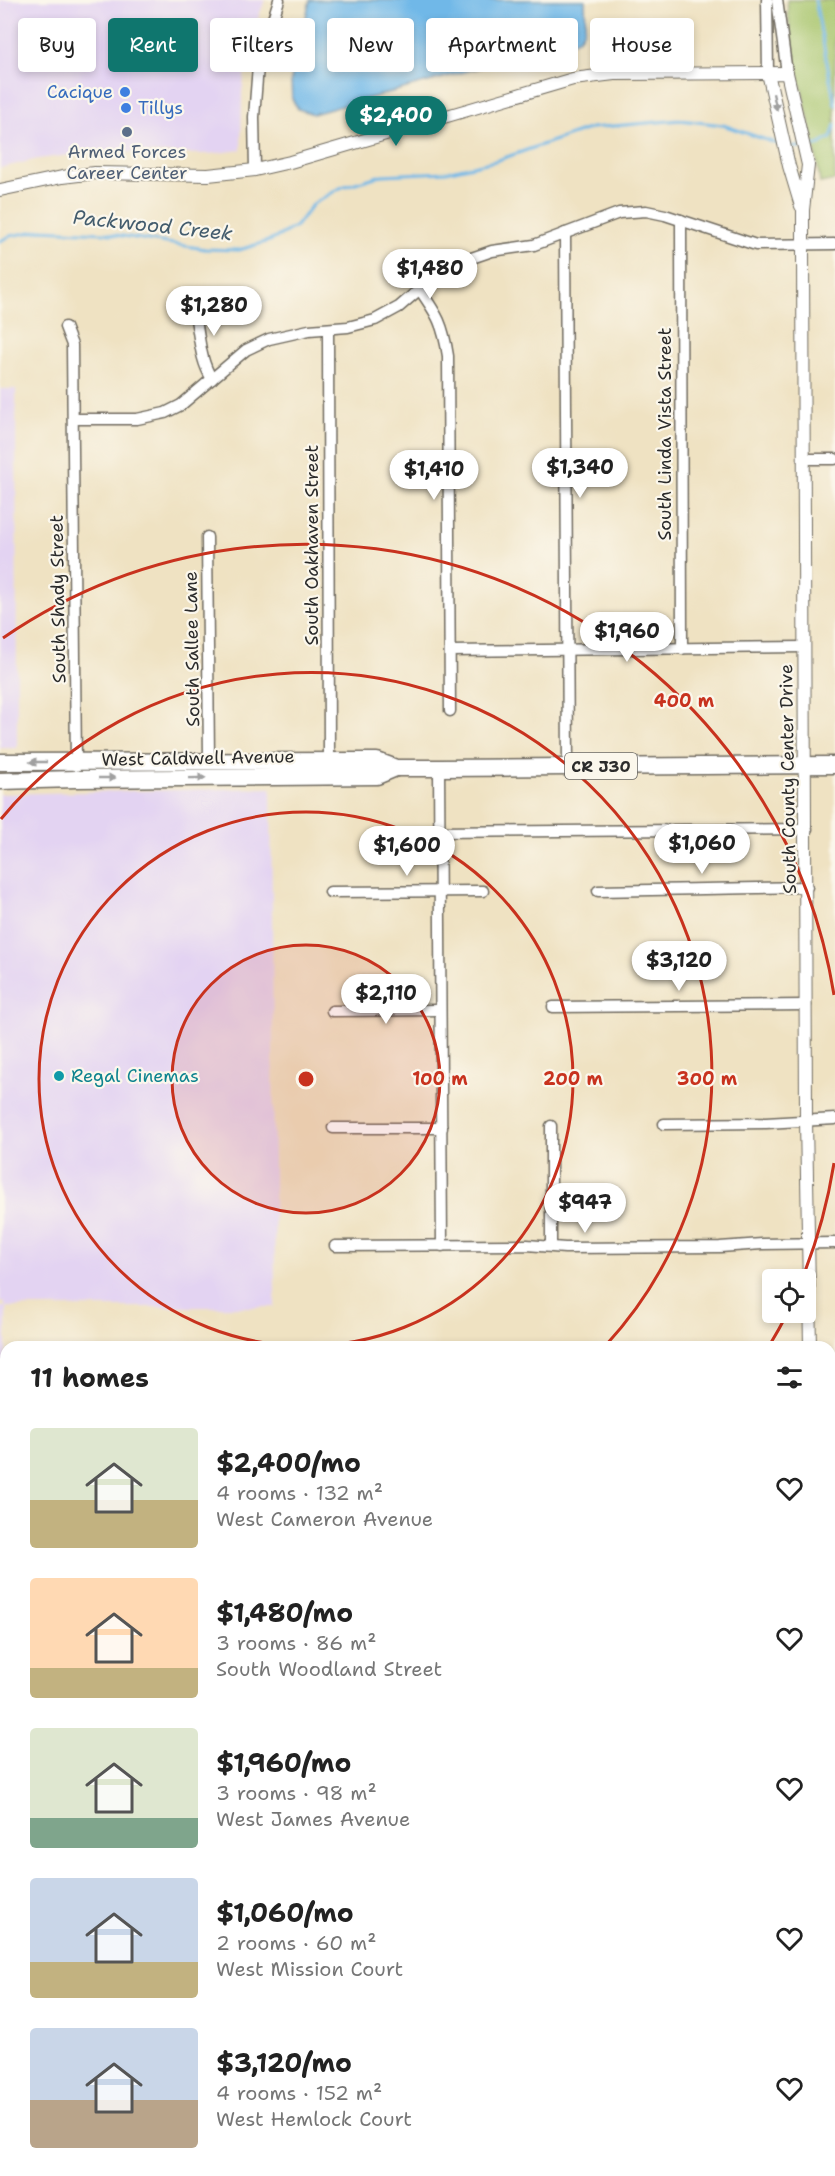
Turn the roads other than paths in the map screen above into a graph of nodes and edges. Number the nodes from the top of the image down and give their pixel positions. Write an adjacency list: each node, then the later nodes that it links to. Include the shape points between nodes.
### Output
1 (279, 0): 6 (street, via 258,66)
2 (767, 0): 4 (street, South County Center Drive)
3 (777, 0): 5 (street, South County Center Drive)
4 (768, 73): 5 (street); 6 (street, via 614,74 573,79); 8 (street, South County Center Drive, one-way to 8)
5 (787, 73): 8 (street, South County Center Drive, via 808,165)
6 (255, 170): 7 (street, via 208,175 96,173)
7 (0, 190)
8 (803, 210): 12 (street, South County Center Drive)
9 (681, 220): 10 (street, via 631,211); 12 (street, via 756,245); 23 (street, South Linda Vista Street)
10 (565, 233): 13 (street, via 534,245 492,251 454,264); 24 (street)
11 (835, 244): 12 (street)
12 (803, 245): 19 (street, South County Center Drive)
13 (420, 290): 16 (street, via 375,320); 25 (street, via 439,318 448,356)
14 (193, 306): 17 (street, via 202,361)
15 (66, 327): 18 (street, South Shady Street, via 72,345)
16 (328, 328): 17 (street, via 269,339 246,350); 29 (street, South Oakhaven Street)
17 (212, 379): 18 (street, via 181,405 153,416)
18 (73, 419): 28 (street, South Shady Street)
19 (804, 459): 20 (street); 22 (street, South County Center Drive)
20 (835, 459)
21 (207, 537): 27 (street, South Sallee Lane)
22 (804, 647): 23 (street); 31 (street, South County Center Drive)
23 (682, 649): 24 (street)
24 (566, 650): 25 (street); 33 (street)
25 (450, 651): 26 (street)
26 (450, 711)
27 (209, 760): 28 (main road, West Caldwell Avenue / CR J30); 29 (main road, West Caldwell Avenue / CR J30)
28 (76, 761): 30 (main road, West Caldwell Avenue / CR J30, one-way to 30); 37 (street, South Shady Street)
29 (328, 761): 34 (main road, West Caldwell Avenue / CR J30, via 377,761); 36 (main road, via 327,768 321,770 254,770)
30 (0, 762)
31 (806, 765): 32 (main road, West Caldwell Avenue / CR J30); 33 (main road, West Caldwell Avenue / CR J30); 39 (street, South County Center Drive)
32 (835, 765)
33 (568, 766): 35 (main road, West Caldwell Avenue / CR J30)
34 (396, 768): 35 (main road, West Caldwell Avenue / CR J30); 36 (main road, West Caldwell Avenue / CR J30, via 377,776)
35 (439, 768): 40 (street)
36 (233, 777): 37 (main road, West Caldwell Avenue / CR J30, one-way to 36)
37 (76, 779): 38 (main road, West Caldwell Avenue / CR J30)
38 (0, 781)
39 (807, 829): 40 (street); 41 (street, South County Center Drive)
40 (438, 832): 42 (street)
41 (807, 887): 44 (street); 46 (street, South County Center Drive)
42 (439, 891): 43 (street); 45 (street); 48 (street)
43 (483, 891)
44 (598, 891)
45 (330, 892)
46 (806, 1005): 47 (street); 51 (street, South County Center Drive)
47 (553, 1007)
48 (439, 1010): 49 (street); 55 (street)
49 (332, 1011)
50 (835, 1119): 51 (street)
51 (806, 1120): 52 (street); 56 (street, South County Center Drive)
52 (664, 1124)
53 (551, 1126): 60 (street)
54 (333, 1128): 55 (street)
55 (441, 1128): 59 (street)
56 (809, 1242): 57 (street); 60 (street, via 720,1247); 61 (street, South County Center Drive)
57 (835, 1243)
58 (335, 1246): 59 (street)
59 (442, 1246): 60 (street)
60 (551, 1246)
61 (810, 1341)

